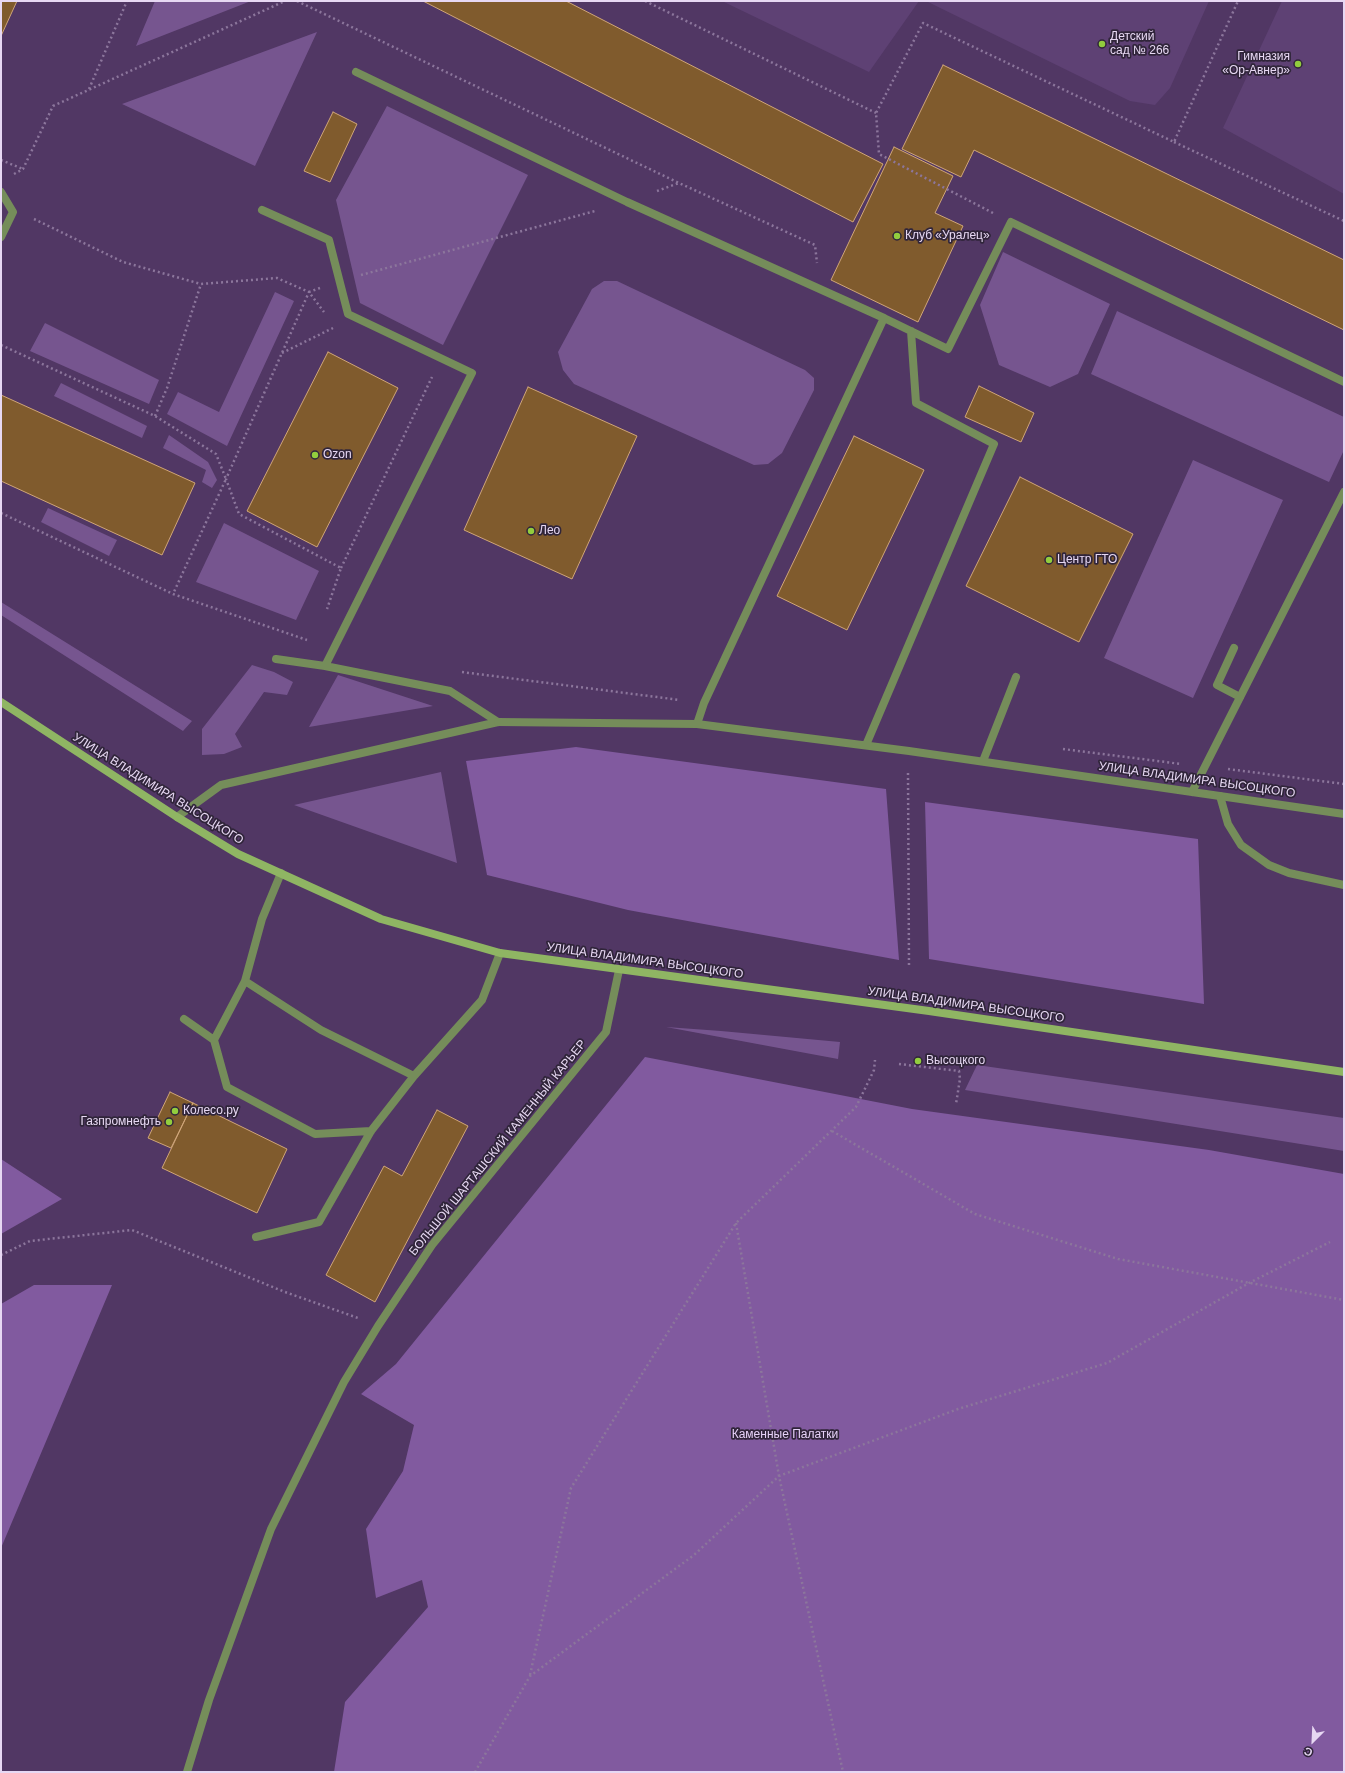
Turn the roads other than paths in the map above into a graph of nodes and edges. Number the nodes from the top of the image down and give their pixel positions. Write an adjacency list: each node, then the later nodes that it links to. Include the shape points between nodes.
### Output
1 (356, 72): 5 (street, via 627,202)
2 (1, 192): 4 (street, via 13,212)
3 (262, 210): 11 (street, via 329,240 348,314 472,373)
4 (1, 237)
5 (884, 318): 6 (street); 16 (street, via 704,703)
6 (911, 331): 7 (street, via 948,349 1010,222); 17 (street, via 916,403 994,444)
7 (1344, 382)
8 (1344, 492): 13 (street)
9 (1234, 648): 13 (street, via 1217,685)
10 (276, 658): 11 (street)
11 (325, 666): 15 (street, via 450,691)
12 (1016, 677): 18 (street)
13 (1240, 697): 19 (street)
14 (1, 702): 22 (main road, УЛИЦА ВЛАДИМИРА ВЫСОЦКОГО)
15 (498, 722): 16 (street, УЛИЦА ВЛАДИМИРА ВЫСОЦКОГО); 22 (street, УЛИЦА ВЛАДИМИРА ВЫСОЦКОГО, via 221,785)
16 (697, 724): 17 (street, УЛИЦА ВЛАДИМИРА ВЫСОЦКОГО)
17 (866, 746): 18 (street, УЛИЦА ВЛАДИМИРА ВЫСОЦКОГО)
18 (983, 761): 19 (street, УЛИЦА ВЛАДИМИРА ВЫСОЦКОГО)
19 (1192, 792): 20 (street, УЛИЦА ВЛАДИМИРА ВЫСОЦКОГО)
20 (1220, 796): 21 (street, УЛИЦА ВЛАДИМИРА ВЫСОЦКОГО); 24 (street, via 1228,824 1241,845 1276,868)
21 (1344, 814)
22 (178, 817): 23 (main road, УЛИЦА ВЛАДИМИРА ВЫСОЦКОГО, via 238,854)
23 (281, 873): 25 (main road, УЛИЦА ВЛАДИМИРА ВЫСОЦКОГО, via 381,919); 27 (street, via 262,919)
24 (1344, 885)
25 (500, 954): 26 (main road, УЛИЦА ВЛАДИМИРА ВЫСОЦКОГО); 31 (street, via 482,1000)
26 (619, 970): 30 (main road, УЛИЦА ВЛАДИМИРА ВЫСОЦКОГО, via 929,1011); 34 (street, БОЛЬШОЙ ШАРТАШСКИЙ КАМЕННЫЙ КАРЬЕР, via 606,1032 432,1246 344,1382 271,1529 209,1700)
27 (245, 981): 29 (street); 31 (street, via 321,1030)
28 (184, 1019): 29 (street)
29 (214, 1040): 32 (street, via 227,1087 315,1134)
30 (1344, 1072)
31 (414, 1076): 32 (street)
32 (371, 1131): 33 (street, via 319,1222)
33 (256, 1238)
34 (187, 1772)

